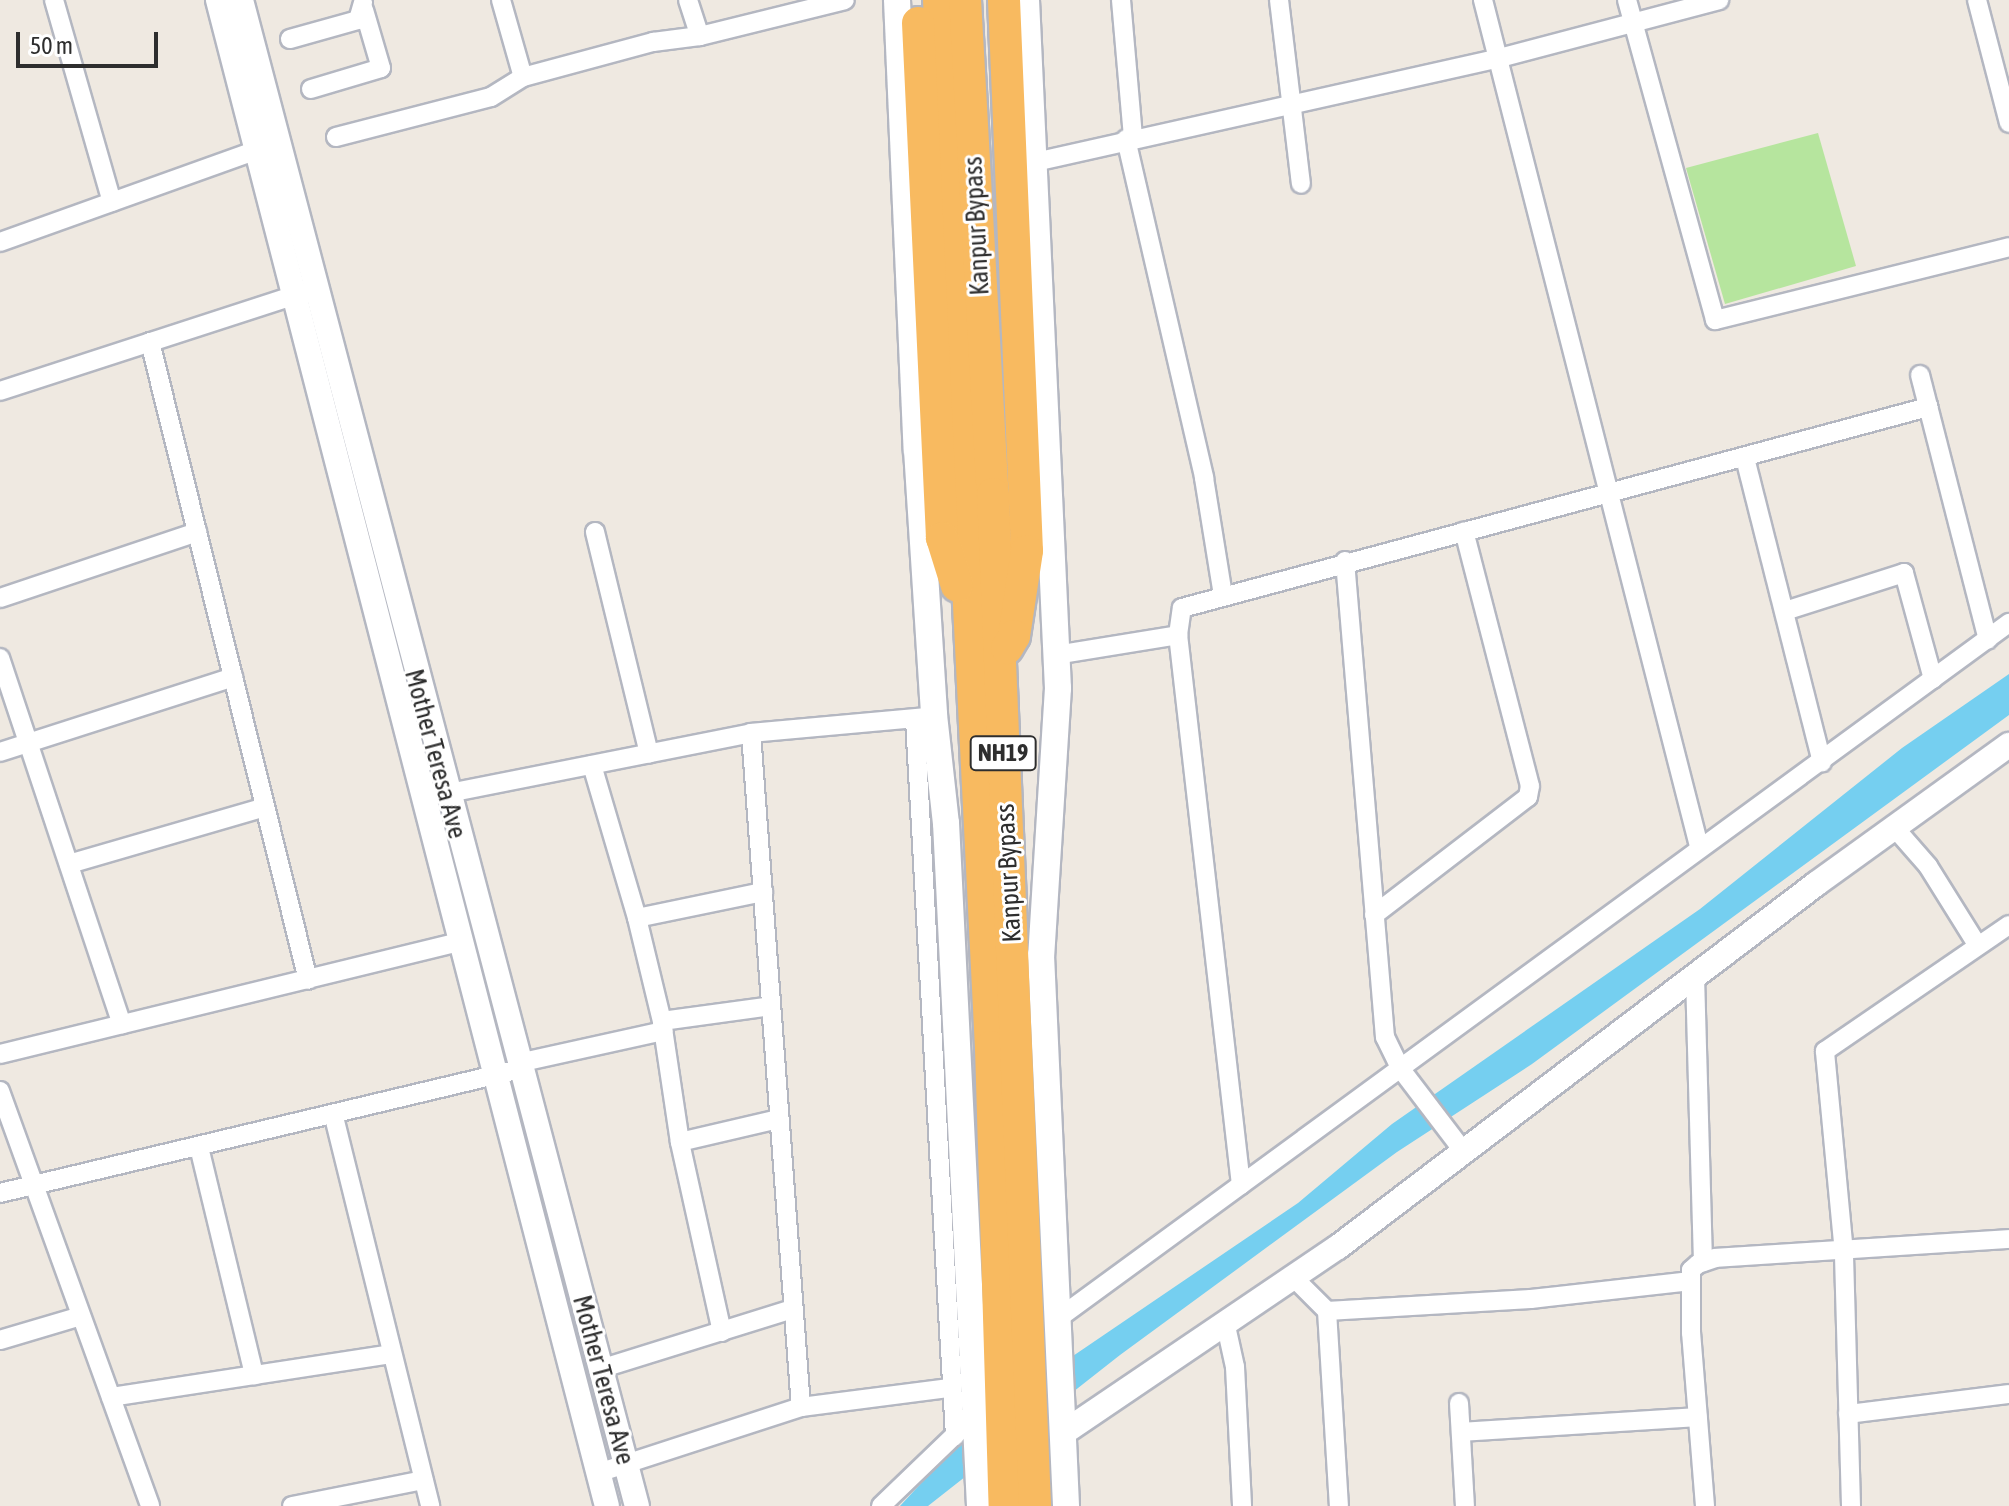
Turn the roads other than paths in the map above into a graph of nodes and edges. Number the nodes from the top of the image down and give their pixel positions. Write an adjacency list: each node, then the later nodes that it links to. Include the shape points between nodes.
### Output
1 (54, 0): 33 (street)
2 (218, 0): 30 (street)
3 (241, 0): 36 (street)
4 (501, 0): 24 (street)
5 (688, 0): 21 (street)
6 (845, 0): 21 (street)
7 (897, 0): 59 (main road)
8 (916, 0): 52 (highway, via 942,538)
9 (939, 0): 52 (highway, Kanpur Bypass / NH19)
10 (965, 0): 56 (highway, Kanpur Bypass / NH19)
11 (1004, 0): 56 (highway, via 1027,551 1014,636)
12 (1026, 0): 31 (main road)
13 (1121, 0): 29 (street)
14 (1279, 0): 26 (street)
15 (1483, 0): 23 (street)
16 (1627, 0): 20 (street)
17 (1719, 0): 20 (street)
18 (1977, 0): 27 (street)
19 (363, 5): 22 (street, via 358,20); 25 (street, via 381,68)
20 (1633, 22): 23 (street); 35 (street, via 1715,320)
21 (700, 36): 24 (street, via 653,42)
22 (290, 39)
23 (1496, 59): 26 (street); 42 (street)
24 (523, 77): 28 (street, via 491,97)
25 (311, 89)
26 (1289, 104): 29 (street); 32 (street)
27 (2009, 123)
28 (336, 137)
29 (1130, 138): 31 (street); 47 (street, via 1204,478)
30 (257, 150): 33 (street); 36 (street)
31 (1035, 162): 54 (main road)
32 (1301, 184)
33 (112, 202): 34 (street)
34 (0, 242)
35 (2009, 247)
36 (304, 292): 37 (street); 67 (street)
37 (150, 342): 39 (street); 44 (street)
38 (1920, 375): 40 (street)
39 (0, 391)
40 (1928, 407): 41 (street); 53 (street)
41 (1745, 458): 42 (street); 49 (street)
42 (1608, 495): 43 (street); 70 (street)
43 (1464, 531): 46 (street); 73 (street, via 1530,786 1528,797)
44 (197, 532): 48 (street); 57 (street)
45 (595, 532): 64 (street)
46 (1345, 561): 47 (street); 73 (street)
47 (1223, 595): 51 (street, via 1182,608)
48 (0, 598)
49 (1785, 611): 58 (street, via 1904,573); 65 (street)
50 (2009, 623): 53 (street)
51 (1178, 635): 54 (street); 94 (street)
52 (972, 636): 131 (highway, Kanpur Bypass / NH19)
53 (1988, 639): 58 (street)
54 (1056, 655): 104 (main road, via 1056,748 1041,955)
55 (0, 658): 61 (street)
56 (999, 661): 132 (highway, Kanpur Bypass / NH19)
57 (233, 677): 61 (street); 68 (street)
58 (1933, 679): 65 (street)
59 (924, 717): 60 (street); 111 (street); 119 (main road, via 946,823)
60 (751, 733): 64 (street); 72 (street)
61 (28, 743): 63 (street); 71 (street)
62 (2009, 745): 69 (street)
63 (0, 752)
64 (649, 753): 66 (street)
65 (1822, 762): 70 (street)
66 (592, 765): 67 (street); 74 (street)
67 (435, 796): 76 (street); 84 (street, Mother Teresa Ave)
68 (265, 807): 71 (street); 79 (street)
69 (1894, 827): 77 (street, via 1928,866); 78 (street)
70 (1699, 846): 85 (street)
71 (69, 864): 81 (street)
72 (763, 892): 74 (street); 80 (street)
73 (1374, 915): 85 (street, via 1385,1037)
74 (637, 918): 82 (street)
75 (2009, 925): 77 (street)
76 (461, 942): 79 (street); 86 (street)
77 (1978, 946): 97 (street, via 1825,1051)
78 (1695, 976): 92 (street); 98 (street)
79 (308, 980): 81 (street)
80 (771, 1006): 82 (street); 89 (street)
81 (122, 1024): 83 (street)
82 (663, 1026): 84 (street); 90 (street)
83 (0, 1054)
84 (519, 1066): 86 (street); 109 (street, Mother Teresa Ave)
85 (1400, 1068): 92 (street); 94 (street)
86 (496, 1076): 88 (street); 122 (street)
87 (0, 1091): 93 (street)
88 (334, 1117): 91 (street); 108 (street)
89 (779, 1119): 90 (street); 101 (street)
90 (680, 1142): 106 (street)
91 (199, 1147): 93 (street); 110 (street)
92 (1464, 1152): 99 (street)
93 (32, 1185): 95 (street); 103 (street)
94 (1241, 1185): 104 (street)
95 (0, 1193)
96 (2009, 1239): 97 (street)
97 (1844, 1253): 98 (street); 116 (street)
98 (1703, 1262): 100 (street, via 1691,1270)
99 (1294, 1278): 102 (street); 105 (street)
100 (1691, 1281): 102 (street, via 1531,1299); 117 (street)
101 (793, 1309): 106 (street); 115 (street)
102 (1327, 1311): 135 (street)
103 (81, 1316): 107 (street); 113 (street)
104 (1056, 1320): 118 (main road)
105 (1226, 1326): 118 (street); 134 (street, via 1235,1367)
106 (722, 1332): 109 (street)
107 (0, 1340)
108 (392, 1354): 110 (street); 123 (street)
109 (600, 1369): 121 (street, Mother Teresa Ave)
110 (254, 1375): 113 (street)
111 (950, 1388): 115 (street); 119 (street)
112 (2009, 1394): 116 (street)
113 (111, 1397): 125 (street)
114 (1459, 1403): 120 (street)
115 (801, 1407): 121 (street)
116 (1848, 1414): 138 (street)
117 (1698, 1417): 120 (street); 137 (street)
118 (1063, 1425): 133 (main road)
119 (968, 1427): 124 (main road); 130 (street)
120 (1461, 1432): 136 (street)
121 (626, 1464): 122 (street); 129 (street, Mother Teresa Ave)
122 (598, 1473): 128 (street)
123 (423, 1480): 126 (street); 127 (street)
124 (979, 1494)
125 (150, 1506)
126 (292, 1506)
127 (430, 1506)
128 (607, 1506)
129 (637, 1506)
130 (881, 1506)
131 (1005, 1506)
132 (1035, 1506)
133 (1066, 1506)
134 (1242, 1506)
135 (1339, 1506)
136 (1465, 1506)
137 (1705, 1506)
138 (1851, 1506)

